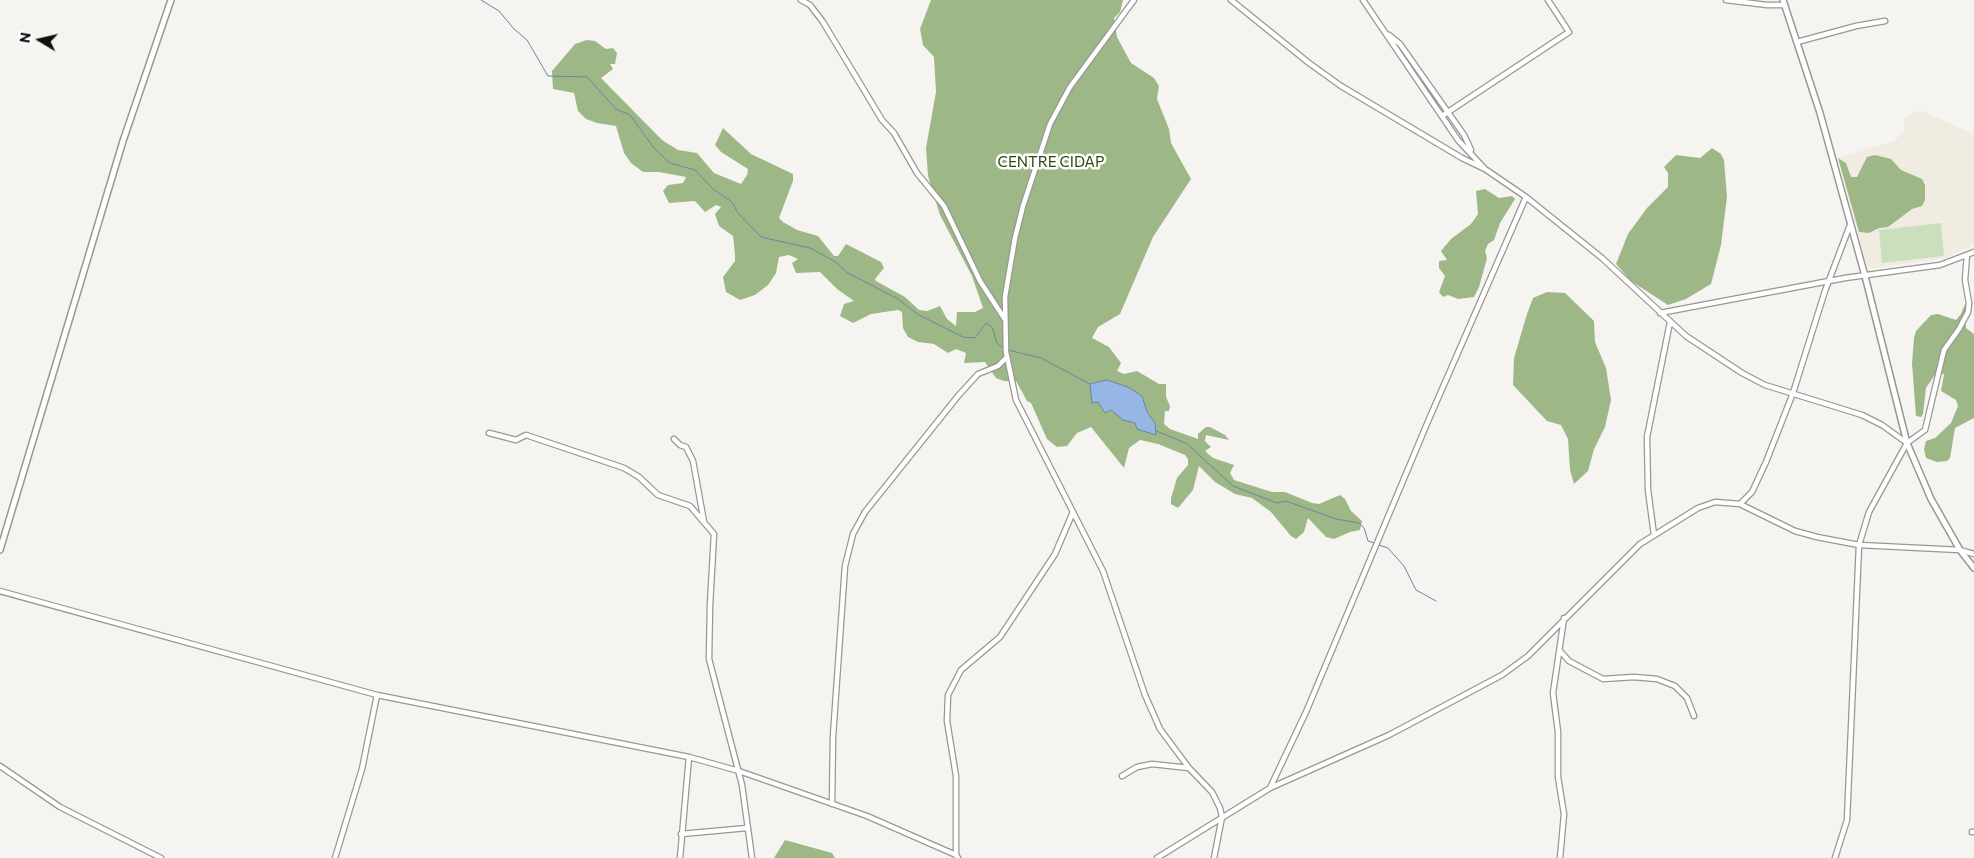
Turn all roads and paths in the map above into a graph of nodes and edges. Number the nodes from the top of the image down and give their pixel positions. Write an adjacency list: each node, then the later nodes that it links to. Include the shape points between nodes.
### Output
1 (171, 0): 39 (main road, via 124,141)
2 (801, 0): 27 (street, via 810,5 823,22 882,120 944,206 980,281)
3 (1134, 0): 27 (street, via 1070,87 1050,124 1017,230)
4 (1231, 0): 19 (street, via 1341,86)
5 (1362, 0): 10 (street)
6 (1548, 0): 16 (street, via 1569,32)
7 (1726, 0): 8 (street, via 1767,5)
8 (1784, 2): 11 (main road)
9 (1885, 20): 11 (street)
10 (1387, 33): 12 (street); 13 (street)
11 (1797, 42): 21 (main road, via 1820,112)
12 (1406, 53): 13 (street); 14 (street)
13 (1399, 56): 15 (street)
14 (1424, 78): 15 (street); 16 (street)
15 (1418, 82): 17 (street)
16 (1448, 113): 17 (street); 18 (street)
17 (1442, 116): 18 (street)
18 (1472, 154): 19 (street)
19 (1485, 169): 20 (street)
20 (1526, 196): 26 (street, via 1602,258); 53 (street, via 1306,712)
21 (1850, 225): 24 (main road); 25 (street)
22 (1974, 252): 23 (street)
23 (1967, 255): 24 (street, via 1940,265); 33 (street, via 1968,312 1944,350 1925,430)
24 (1865, 276): 25 (street); 33 (main road)
25 (1828, 282): 26 (street); 30 (street)
26 (1660, 313): 28 (street)
27 (1004, 320): 29 (street)
28 (1670, 322): 30 (street, via 1742,373); 37 (street, via 1647,437 1648,490)
29 (1006, 355): 35 (street, via 1016,400); 54 (street, via 998,366 978,374 882,490 853,534 846,566 833,736)
30 (1793, 393): 33 (street, via 1862,416 1882,425); 34 (street, via 1752,492)
31 (489, 433): 36 (street, via 516,440 526,435 624,468 658,494 690,506)
32 (674, 439): 36 (street, via 686,447 693,461)
33 (1907, 443): 38 (street, via 1869,512); 40 (main road, via 1931,499)
34 (1740, 504): 37 (street, via 1715,502 1698,508); 38 (street, via 1795,531)
35 (1073, 512): 50 (street, via 1103,571 1145,695 1160,729); 58 (street, via 1055,554 1000,637 961,670 948,694 947,721 956,776)
36 (704, 522): 51 (street, via 714,534 709,659)
37 (1654, 535): 44 (street, via 1640,544)
38 (1859, 545): 40 (street); 66 (street, via 1847,820)
39 (0, 550)
40 (1960, 550): 41 (street); 42 (main road)
41 (1974, 554)
42 (1974, 568)
43 (0, 592): 46 (street)
44 (1564, 618): 45 (street); 53 (street, via 1528,656 1502,675 1389,735)
45 (1560, 650): 47 (street, via 1569,661 1603,679 1658,679 1675,686 1687,698); 65 (street, via 1553,693 1558,732 1558,777 1564,814)
46 (377, 696): 48 (street); 60 (street, via 362,769)
47 (1694, 716)
48 (689, 757): 51 (street); 57 (street)
49 (0, 766): 59 (street, via 60,807)
50 (1189, 768): 52 (street, via 1152,764 1137,767); 55 (street, via 1212,792)
51 (739, 771): 54 (street); 56 (street)
52 (1122, 776)
53 (1270, 788): 55 (street)
54 (832, 804): 58 (street)
55 (1222, 816): 63 (street); 64 (street)
56 (747, 828): 57 (street); 62 (street)
57 (681, 834): 61 (street)
58 (957, 856)
59 (161, 858)
60 (335, 858)
61 (680, 858)
62 (752, 858)
63 (1157, 858)
64 (1214, 858)
65 (1560, 858)
66 (1836, 858)

